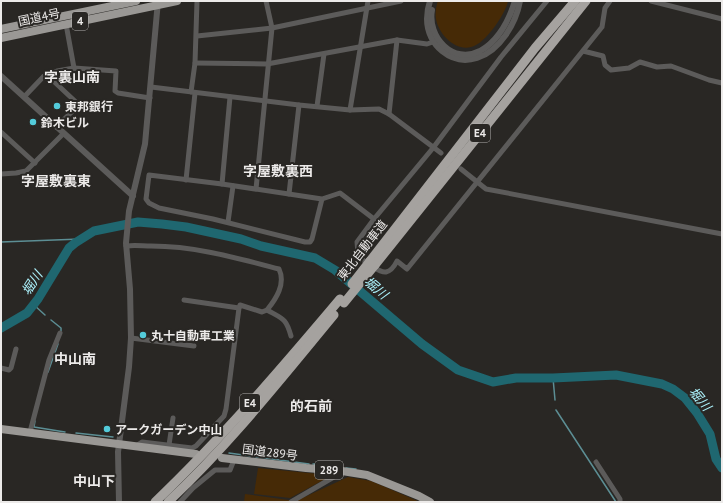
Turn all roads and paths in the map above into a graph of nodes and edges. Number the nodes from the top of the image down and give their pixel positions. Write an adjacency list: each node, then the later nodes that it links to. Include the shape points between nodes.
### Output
1 (136, 1): 21 (highway, 国道4号 / 4)
2 (177, 1): 16 (highway, 国道4号 / 4)
3 (198, 1): 22 (street)
4 (266, 1): 20 (street)
5 (368, 1): 17 (street)
6 (401, 1): 17 (street)
7 (430, 1): 25 (street, via 427,19)
8 (433, 1): 9 (street, via 432,26 438,42 451,52 463,54 478,51 497,36)
9 (515, 1)
10 (520, 1): 25 (street, via 510,29 497,45 484,55 461,60 444,53)
11 (546, 1): 48 (street)
12 (575, 1): 65 (highway, 東北自動車道 / E4, via 535,48)
13 (586, 1): 65 (highway, 東北自動車道 / E4)
14 (610, 1): 27 (street, via 605,8 602,27)
15 (651, 1): 18 (street)
16 (159, 3): 19 (highway, 国道4号 / 4); 35 (street)
17 (367, 8): 20 (street); 26 (street)
18 (722, 18)
19 (66, 24): 23 (highway, 国道4号 / 4); 31 (street)
20 (272, 28): 22 (street); 30 (street)
21 (1, 29)
22 (197, 36): 29 (street)
23 (1, 38)
24 (397, 40): 25 (street, via 427,44); 26 (street); 44 (street)
25 (432, 42)
26 (360, 47): 28 (street); 43 (street)
27 (583, 51): 34 (street, via 602,56 605,65 611,70 629,68 640,62 657,67 671,66); 54 (street)
28 (324, 54): 30 (street); 42 (street)
29 (195, 63): 30 (street); 36 (street)
30 (267, 64): 40 (street)
31 (74, 68): 32 (street); 39 (street, via 116,71 115,91)
32 (47, 75): 37 (street); 45 (street, via 78,104)
33 (1, 76): 37 (street)
34 (722, 83)
35 (151, 87): 36 (street); 39 (street)
36 (193, 92): 38 (street); 53 (street)
37 (24, 97): 45 (street)
38 (230, 97): 40 (street); 55 (street)
39 (150, 98): 59 (street, via 145,144)
40 (264, 101): 41 (street); 57 (street)
41 (299, 105): 42 (street); 58 (street)
42 (317, 106): 43 (street)
43 (350, 110): 44 (street, via 379,109)
44 (389, 114): 48 (street)
45 (56, 127): 47 (street)
46 (1, 132): 50 (street)
47 (63, 134): 50 (street); 59 (street)
48 (433, 148): 49 (street); 61 (street)
49 (441, 153)
50 (35, 163): 52 (street, via 26,171)
51 (461, 169): 54 (street)
52 (1, 174)
53 (186, 180): 55 (street); 62 (street, via 149,175 146,199 159,208)
54 (477, 182): 61 (street, via 407,269 397,261 392,269 386,272 379,271 362,258 357,242); 63 (street, via 486,189)
55 (222, 184): 56 (street)
56 (233, 186): 57 (street); 62 (street)
57 (256, 189): 58 (street)
58 (289, 194): 60 (street)
59 (133, 196): 64 (street)
60 (322, 199): 61 (street, via 340,193); 62 (street, via 310,242)
61 (374, 219)
62 (228, 222)
63 (722, 234)
64 (126, 245): 69 (street, via 191,248 279,269 282,277 278,296); 72 (street)
65 (372, 263): 67 (highway, 東北自動車道 / E4, bridge)
66 (184, 300): 68 (street)
67 (342, 301): 88 (highway, 東北自動車道 / E4, via 222,434); 89 (highway, 東北自動車道 / E4, via 234,434)
68 (239, 308): 69 (street, via 240,305 262,312); 80 (street, via 224,416 196,446 192,448)
69 (267, 310): 71 (street, via 288,324)
70 (60, 333): 78 (street, via 49,360)
71 (291, 336)
72 (131, 338): 73 (street); 79 (street)
73 (194, 346)
74 (16, 349): 75 (street, via 11,368)
75 (1, 368)
76 (172, 418): 80 (street)
77 (1, 429): 78 (highway)
78 (30, 432): 79 (highway)
79 (119, 444): 81 (highway); 87 (street)
80 (169, 445): 81 (street, via 142,442)
81 (136, 446): 82 (highway)
82 (196, 454)
83 (222, 458): 84 (highway, 国道289号 / 289)
84 (234, 460): 86 (highway, 国道289号 / 289); 90 (street, via 230,470 215,470)
85 (596, 462): 93 (street)
86 (342, 471): 91 (street); 92 (highway, 国道289号 / 289, via 367,475)
87 (119, 502)
88 (155, 502)
89 (168, 502)
90 (180, 502)
91 (292, 502)
92 (430, 502)
93 (620, 502)

